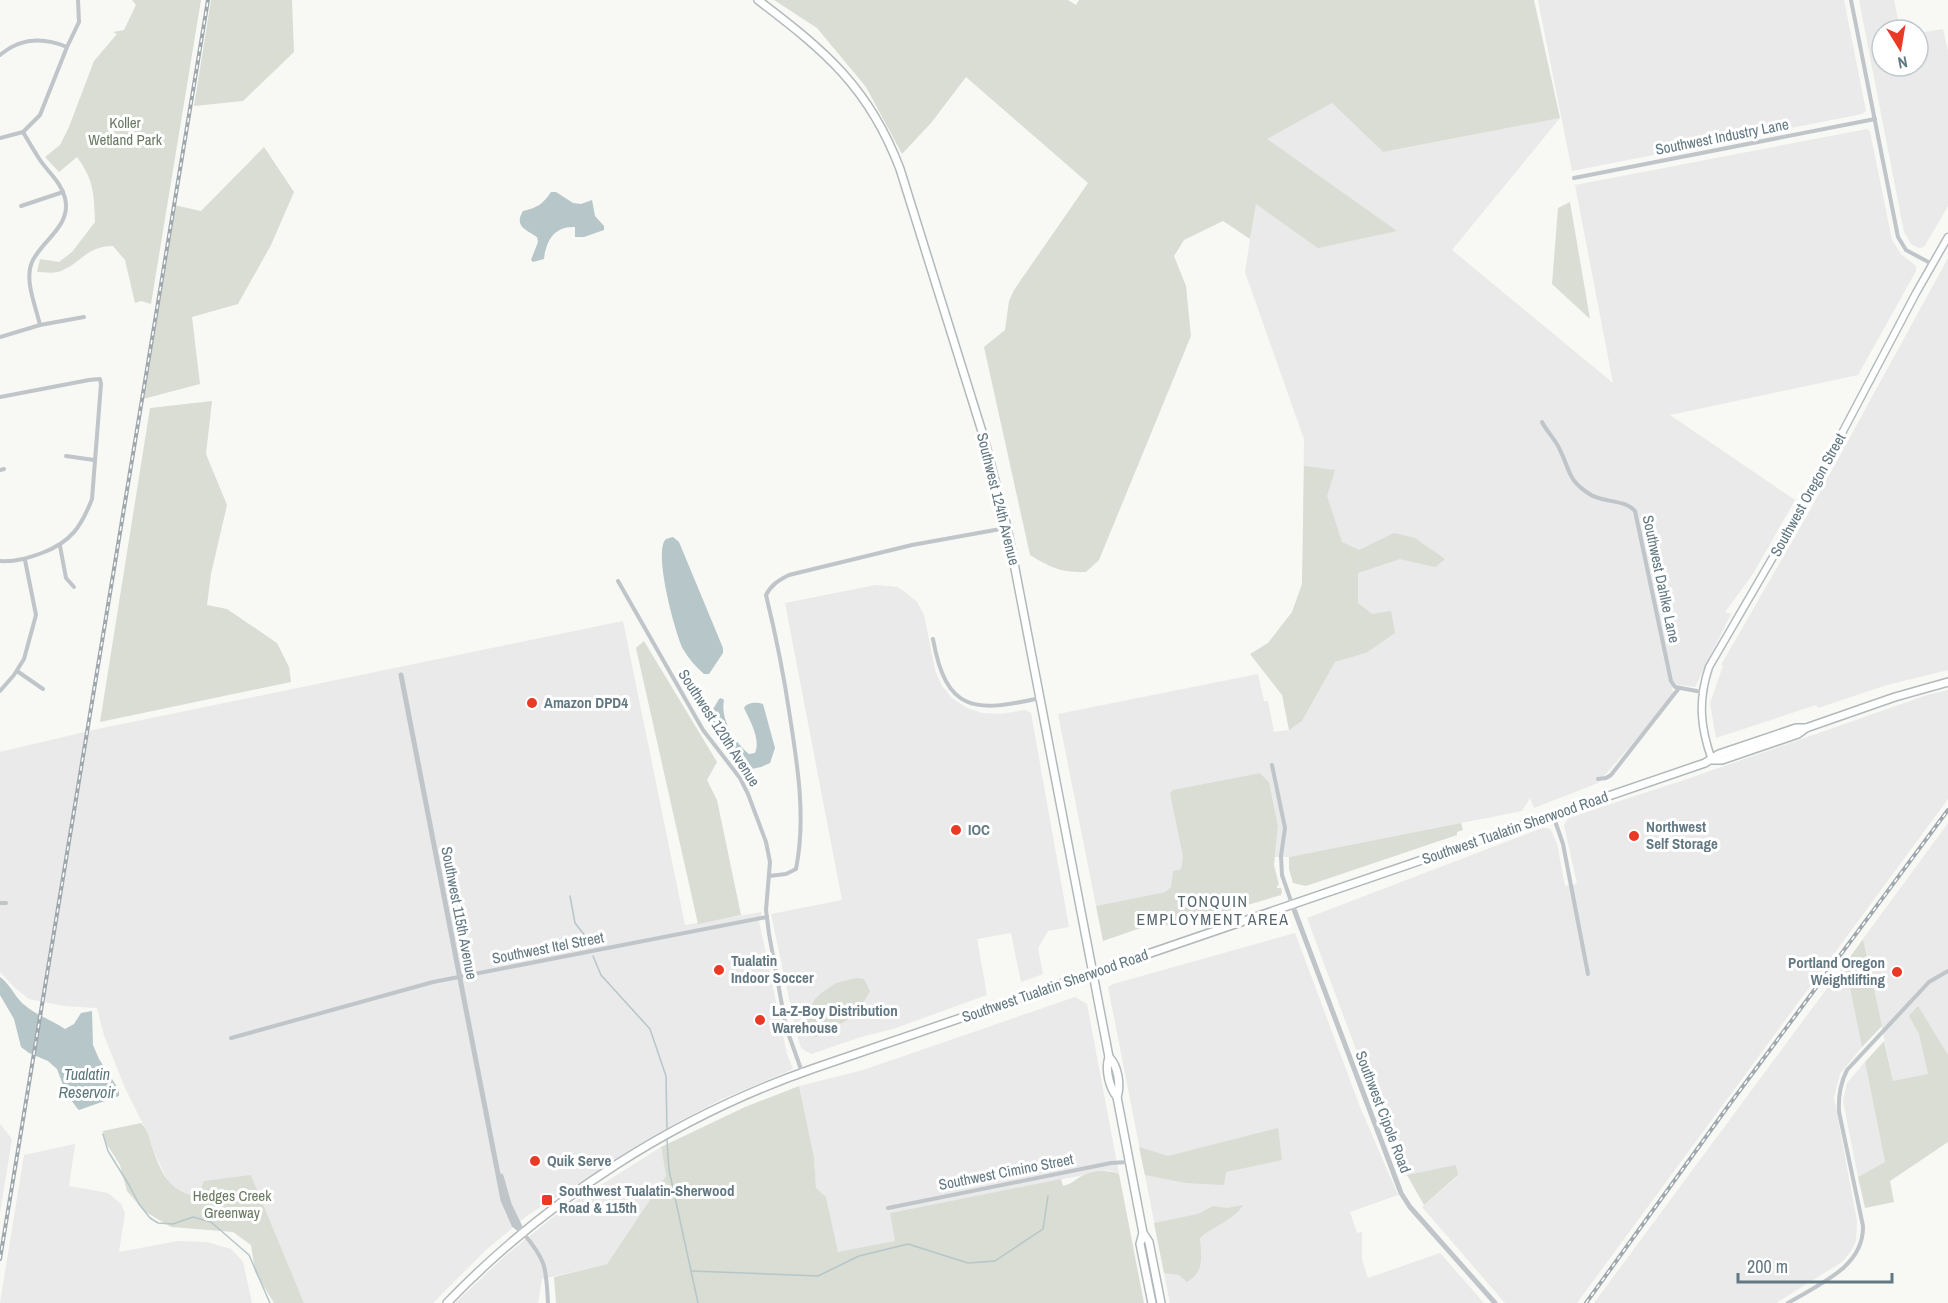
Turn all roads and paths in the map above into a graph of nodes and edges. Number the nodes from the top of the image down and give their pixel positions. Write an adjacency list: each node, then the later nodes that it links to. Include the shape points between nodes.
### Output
1 (78, 0): 4 (street, via 79,22)
2 (758, 0): 21 (main road, Southwest 124th Avenue, via 834,62 868,105 889,142 973,402)
3 (1851, 0): 6 (street)
4 (67, 47): 5 (street, via 41,39 11,47); 7 (street, via 40,115)
5 (0, 55)
6 (1875, 119): 9 (street, Southwest Industry Lane); 13 (street, via 1898,237 1906,250)
7 (23, 132): 8 (street); 10 (street)
8 (0, 138)
9 (1574, 178)
10 (63, 192): 11 (street); 15 (street, via 66,208 60,227 32,262 29,277)
11 (21, 206)
12 (1948, 237): 13 (main road, Southwest Oregon Street)
13 (1932, 264): 34 (main road, Southwest Oregon Street, via 1821,474 1712,661)
14 (84, 317): 15 (street)
15 (40, 325): 16 (street)
16 (0, 337)
17 (0, 397): 20 (street, via 100,379)
18 (1542, 422): 31 (street, Southwest Dahlke Lane, via 1561,450 1571,478 1592,495 1635,511 1671,681)
19 (66, 456): 20 (street)
20 (94, 460): 22 (street, via 92,499 86,516)
21 (1007, 528): 35 (main road, Southwest 124th Avenue); 40 (street, via 912,545 789,575 768,590 795,744 801,811 796,869)
22 (60, 546): 23 (street); 26 (street, via 66,578)
23 (26, 560): 24 (street); 28 (street, via 36,615)
24 (0, 561)
25 (618, 581): 40 (street, Southwest 120th Avenue, via 703,730 740,778 766,842)
26 (74, 587)
27 (933, 639): 35 (street, via 945,681 962,699 992,706)
28 (17, 671): 32 (street); 33 (street)
29 (401, 675): 48 (street, Southwest 115th Avenue)
30 (1948, 682): 36 (main road, Southwest Tualatin Sherwood Road, via 1796,728 1719,754)
31 (1679, 688): 34 (street); 38 (street, via 1611,775)
32 (43, 689)
33 (0, 691)
34 (1702, 692): 36 (main road, Southwest Oregon Street, via 1702,728)
35 (1040, 698): 46 (main road, Southwest 124th Avenue)
36 (1712, 760): 39 (main road, Southwest Tualatin Sherwood Road)
37 (1272, 765): 43 (street, via 1285,828 1281,869)
38 (1598, 779)
39 (1553, 815): 43 (main road, Southwest Tualatin Sherwood Road); 47 (street, via 1563,844)
40 (769, 876): 44 (street, Southwest 120th Avenue)
41 (0, 903): 42 (street)
42 (6, 903)
43 (1292, 904): 46 (main road, Southwest Tualatin Sherwood Road); 59 (street, Southwest Cipole Road, via 1401,1193)
44 (767, 917): 48 (street, Southwest Itel Street); 50 (street, Southwest 120th Avenue, via 786,1027)
45 (1948, 971): 60 (street, via 1929,982 1847,1070 1838,1096 1839,1112 1863,1226 1861,1243 1849,1264)
46 (1092, 973): 50 (main road, Southwest Tualatin Sherwood Road); 51 (main road, Southwest 124th Avenue, via 1109,1057 1106,1064 1117,1097)
47 (1588, 974)
48 (459, 977): 49 (street, Southwest Itel Street); 53 (street, Southwest 115th Avenue, via 505,1206 514,1225)
49 (231, 1038)
50 (802, 1073): 53 (main road, Southwest Tualatin Sherwood Road, via 721,1107 653,1143 598,1177)
51 (1129, 1162): 52 (street, Southwest Cimino Street); 54 (main road, Southwest 124th Avenue)
52 (888, 1208)
53 (523, 1232): 55 (main road, Southwest Tualatin Sherwood Road); 56 (street, Southwest 115th Avenue, via 544,1263)
54 (1143, 1233): 57 (main road, Southwest 124th Avenue, via 1140,1244); 58 (main road, Southwest 124th Avenue, via 1149,1242)
55 (447, 1303)
56 (548, 1303)
57 (1152, 1303)
58 (1161, 1303)
59 (1495, 1303)
60 (1788, 1303)

